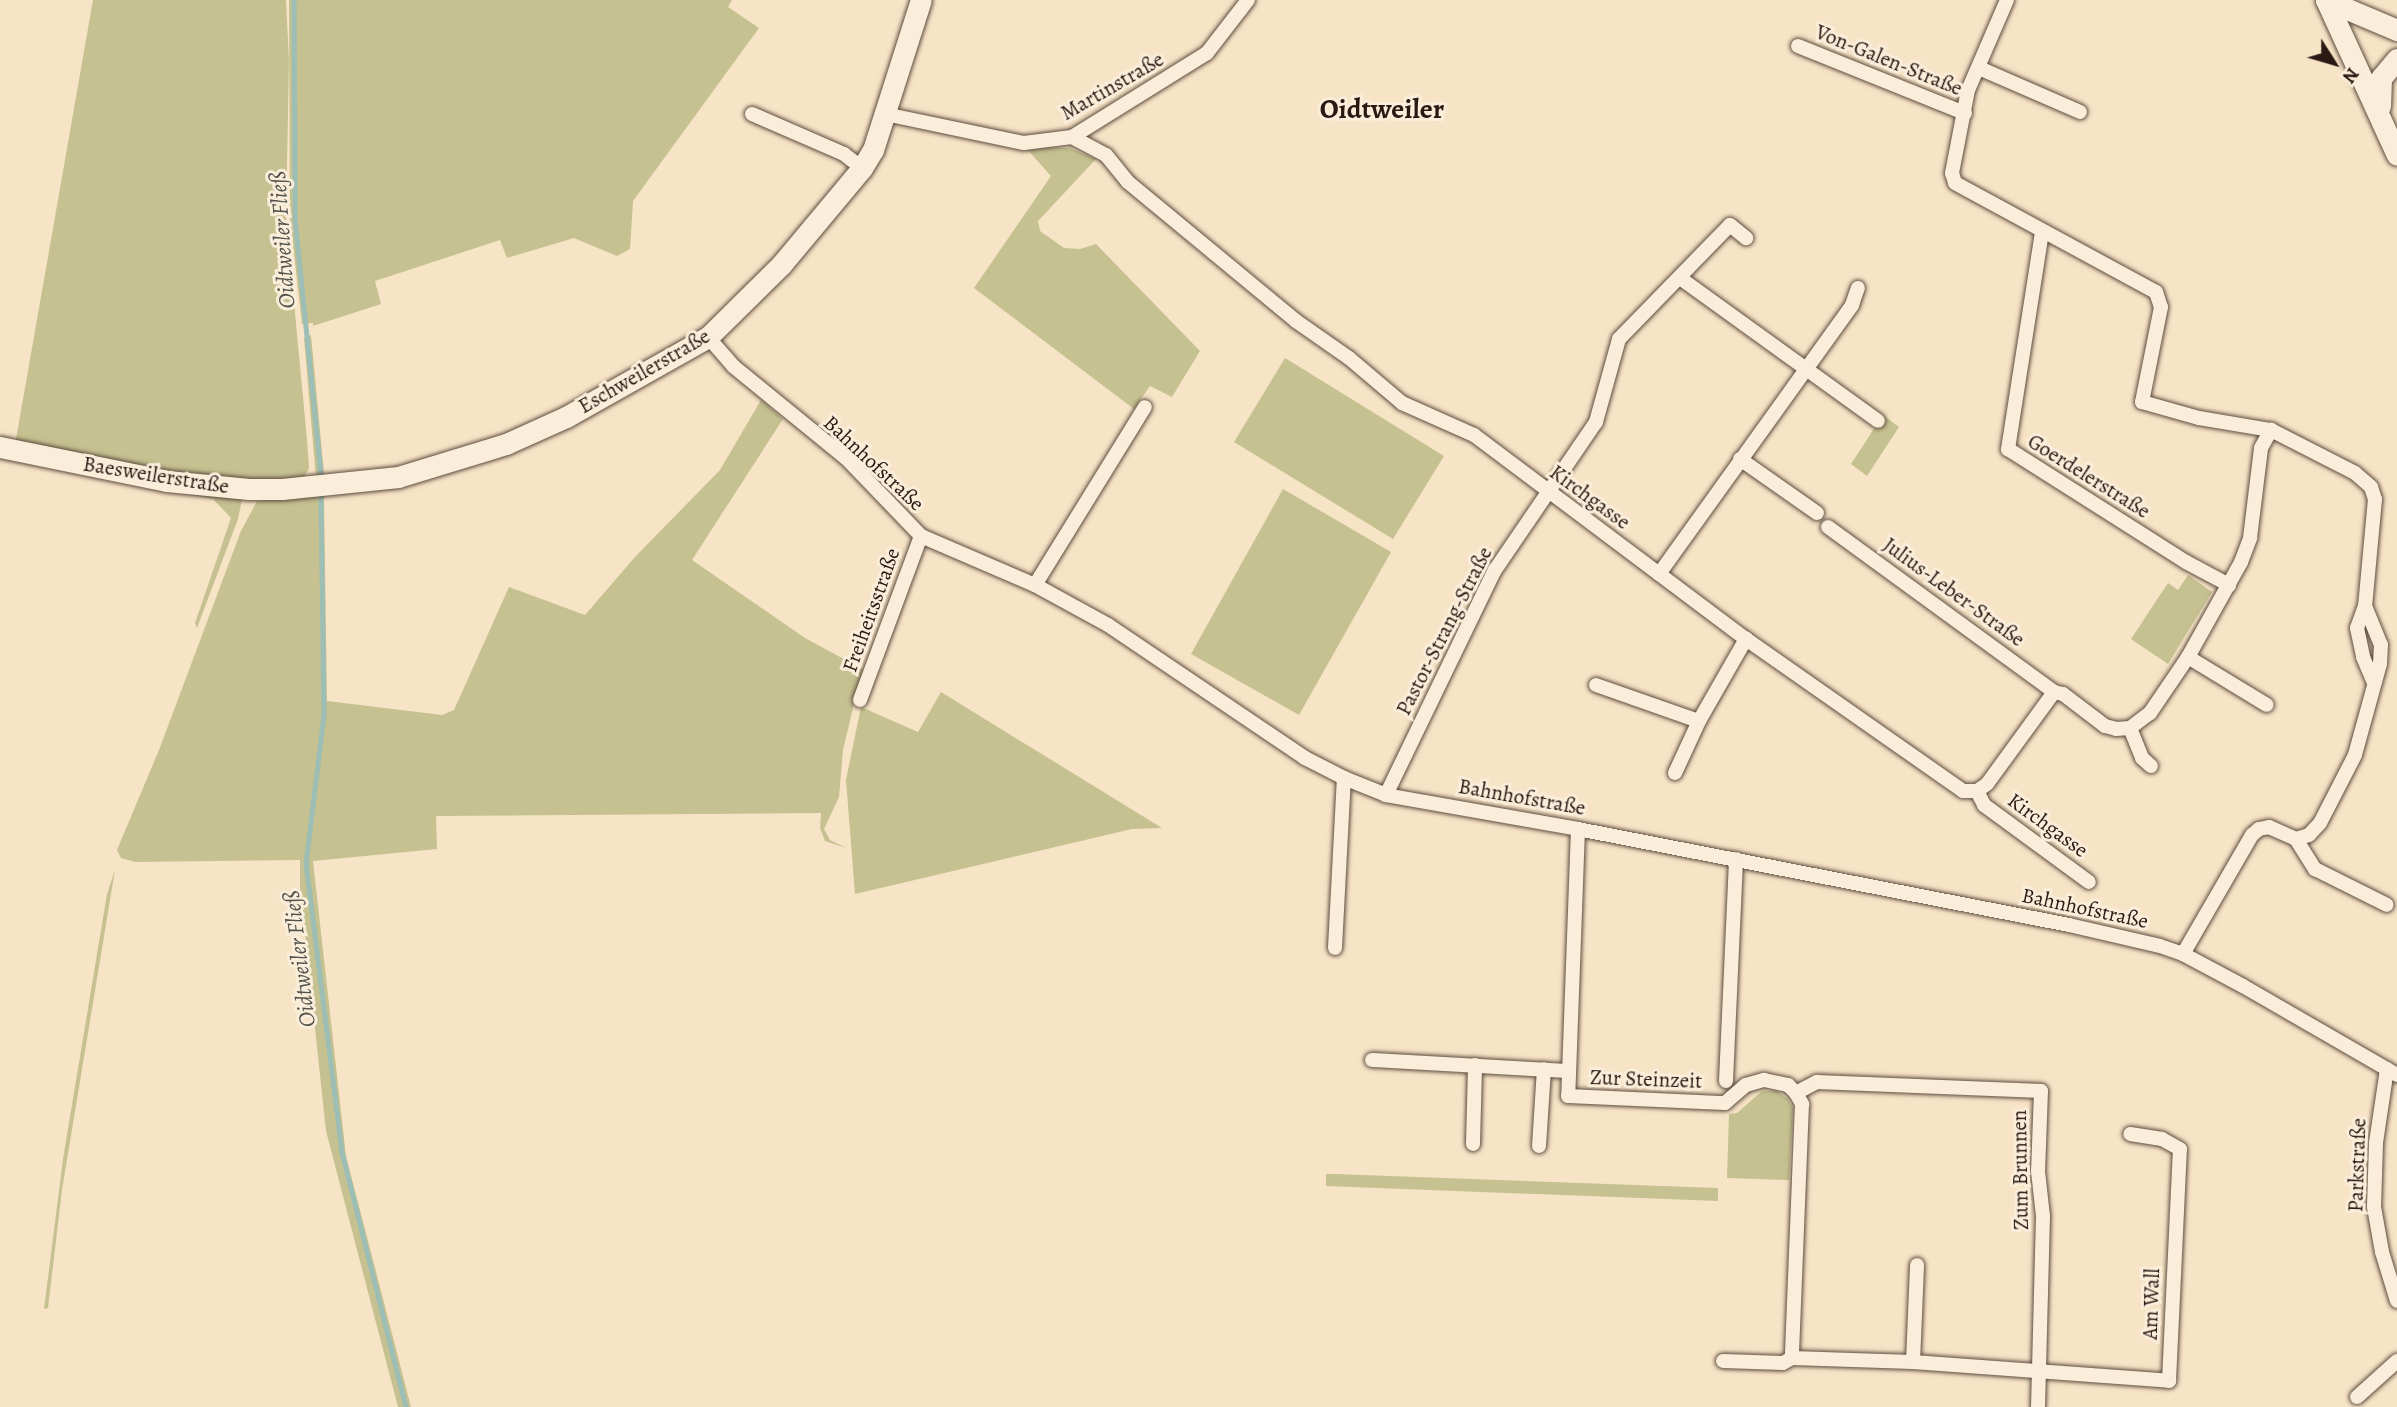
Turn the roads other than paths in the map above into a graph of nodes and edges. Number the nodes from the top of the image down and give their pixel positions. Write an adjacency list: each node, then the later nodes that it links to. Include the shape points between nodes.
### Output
1 (921, 0): 12 (street, Eschweilerstraße)
2 (1248, 0): 14 (street, Martinstraße, via 1207,52)
3 (2007, 0): 8 (street)
4 (2326, 0): 5 (street); 13 (street)
5 (2397, 30)
6 (1798, 46): 10 (street, Von-Galen-Straße)
7 (2397, 59): 13 (street, via 2384,71 2379,84)
8 (1979, 68): 9 (street); 10 (street, via 1968,90)
9 (2080, 112)
10 (1965, 113): 17 (street, via 1952,173 1955,183)
11 (752, 114): 16 (street, via 844,154)
12 (885, 114): 14 (street, Martinstraße, via 1024,143); 16 (street, Eschweilerstraße)
13 (2381, 119): 15 (street)
14 (1072, 137): 29 (street, Kirchgasse, via 1106,155 1128,182 1402,402 1474,435)
15 (2397, 155)
16 (862, 168): 21 (street, Eschweilerstraße, via 780,265)
17 (2042, 232): 25 (street, via 2157,292 2161,307 2141,402 2199,418); 35 (street, Goerdelerstraße, via 2008,449)
18 (1746, 238): 19 (street, Pastor-Strang-Straße, via 1730,225)
19 (1680, 278): 22 (street); 29 (street, Pastor-Strang-Straße, via 1619,339 1596,422)
20 (1858, 288): 22 (street, via 1852,305)
21 (708, 337): 28 (street, Eschweilerstraße, via 566,417 506,444 398,477); 32 (street, Bahnhofstraße, via 742,374 846,458)
22 (1805, 369): 24 (street); 27 (street)
23 (1145, 407): 34 (street)
24 (1878, 421)
25 (2272, 430): 35 (street, via 2261,449 2250,538); 50 (street, via 2355,473 2371,488 2375,499 2365,606 2357,628 2374,683 2355,755 2320,823 2309,835)
26 (0, 447): 28 (street, Baesweilerstraße, via 167,481 248,489)
27 (1740, 458): 30 (street); 33 (street)
28 (314, 486)
29 (1546, 492): 33 (street, Kirchgasse); 48 (street, Pastor-Strang-Straße, via 1495,570)
30 (1817, 513)
31 (1828, 527): 39 (street, Julius-Leber-Straße)
32 (921, 536): 34 (street, Bahnhofstraße); 40 (street, Freiheitsstraße)
33 (1659, 573): 36 (street, Kirchgasse)
34 (1035, 585): 46 (street, Bahnhofstraße, via 1108,625 1305,758)
35 (2229, 585): 37 (street)
36 (1745, 639): 42 (street); 47 (street, Kirchgasse, via 1963,791)
37 (2188, 657): 41 (street); 43 (street, via 2150,713)
38 (1596, 685): 42 (street)
39 (2054, 692): 43 (street, Julius-Leber-Straße, via 2105,726); 47 (street, via 1987,784)
40 (860, 700)
41 (2267, 705)
42 (1699, 721): 45 (street)
43 (2130, 728): 44 (street, via 2142,758)
44 (2151, 766)
45 (1675, 774)
46 (1344, 778): 48 (street, Bahnhofstraße); 54 (street)
47 (1977, 791): 52 (street, Kirchgasse, via 1984,805)
48 (1386, 794): 49 (street, Bahnhofstraße)
49 (1578, 829): 51 (street, Bahnhofstraße); 59 (street, Zur Steinzeit)
50 (2296, 839): 53 (street, via 2315,870); 55 (street, via 2269,827 2252,835)
51 (1736, 859): 55 (street, Bahnhofstraße, via 2069,925); 61 (street)
52 (2089, 882)
53 (2387, 905)
54 (1335, 948)
55 (2183, 954): 60 (street, Bahnhofstraße)
56 (1372, 1059): 57 (street)
57 (1475, 1065): 58 (street); 64 (street)
58 (1544, 1069): 59 (street); 65 (street)
59 (1569, 1071): 62 (street, Zur Steinzeit, via 1568,1096 1725,1103 1746,1085 1765,1080 1788,1085)
60 (2392, 1072): 67 (street, Parkstraße, via 2376,1143 2374,1207 2382,1252)
61 (1726, 1081)
62 (1796, 1093): 69 (street, via 1802,1104); 73 (street, Zum Brunnen, via 1817,1082 2041,1091 2038,1171 2043,1216)
63 (2130, 1134): 73 (street, Am Wall, via 2162,1139 2180,1149 2169,1381)
64 (1473, 1144)
65 (1539, 1146)
66 (1917, 1265): 72 (street)
67 (2394, 1277): 68 (street, Parkstraße)
68 (2397, 1301)
69 (1791, 1358): 70 (street, via 1783,1363); 72 (street)
70 (1723, 1361)
71 (2397, 1361): 74 (street)
72 (1913, 1362): 73 (street)
73 (2037, 1370): 75 (street)
74 (2357, 1397)
75 (2038, 1407)

